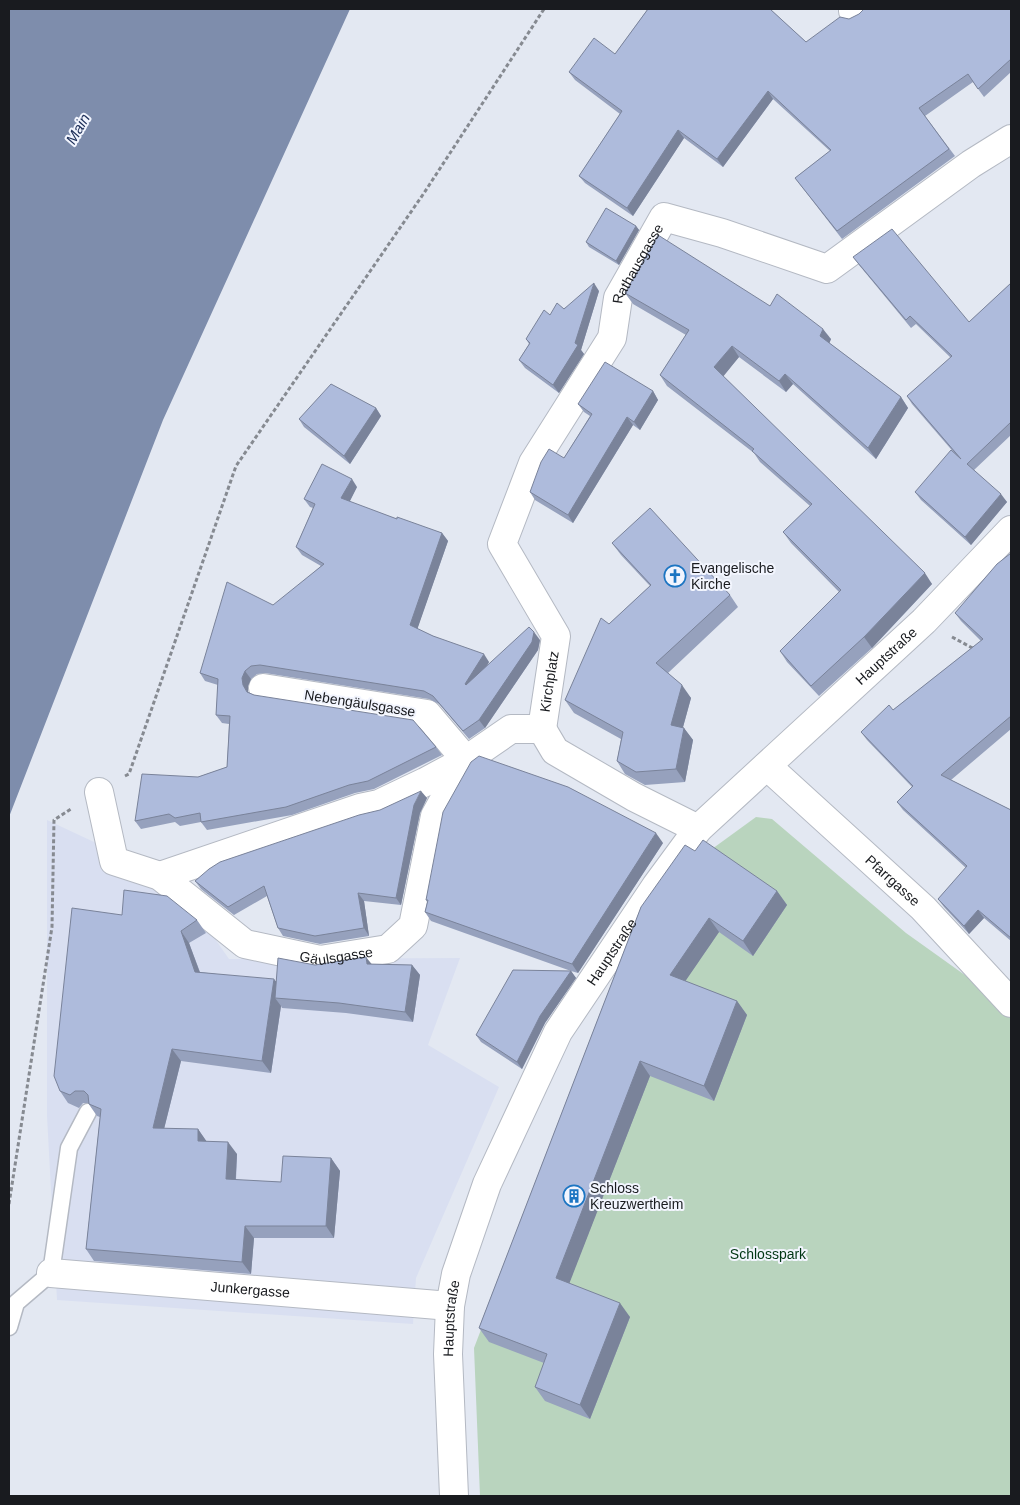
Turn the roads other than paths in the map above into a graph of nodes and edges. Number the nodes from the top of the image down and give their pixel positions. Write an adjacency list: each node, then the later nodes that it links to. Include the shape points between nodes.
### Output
1 (1011, 139): 3 (street, Rathausgasse, via 971,164 827,269 664,217 618,298 612,338 533,462 502,544)
2 (1011, 530): 7 (street, Hauptstraße, via 924,622)
3 (556, 636): 5 (street, Kirchplatz)
4 (263, 688): 6 (street, Nebengäulsgasse, via 427,714)
5 (542, 729): 6 (street, Gäulsgasse, via 511,728); 9 (street, via 555,751 634,797)
6 (466, 760): 10 (street, Gäulsgasse, via 379,804); 10 (street, Gäulsgasse, via 435,816 413,926 388,949 320,960 245,944)
7 (767, 766): 9 (street, Hauptstraße); 11 (street, Pfarrgasse, via 923,908)
8 (99, 792): 10 (street, Gäulsgasse, via 114,861)
9 (698, 829): 14 (street, Hauptstraße, via 558,1032 487,1184 456,1274)
10 (160, 876)
11 (1011, 1003)
12 (88, 1112): 13 (lane, via 69,1148)
13 (51, 1273): 14 (street, Junkergasse); 15 (lane, via 16,1303)
14 (450, 1306): 16 (street, Hauptstraße, via 448,1354)
15 (9, 1327)
16 (454, 1496)

